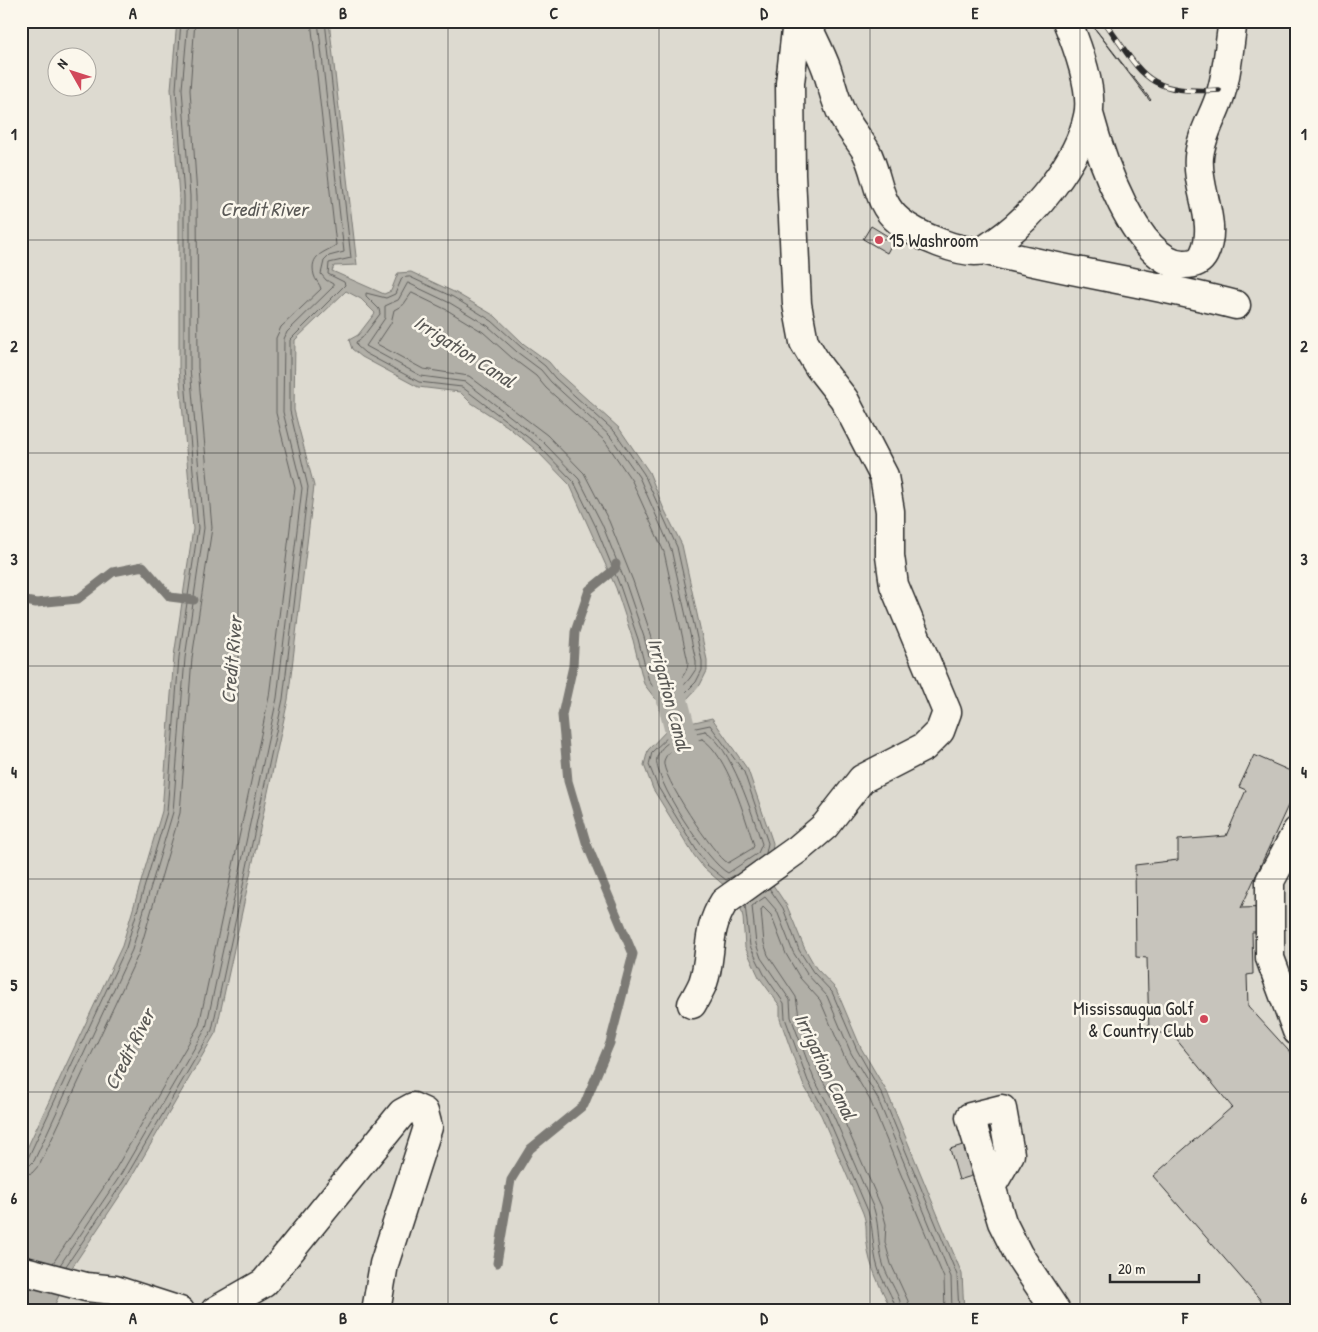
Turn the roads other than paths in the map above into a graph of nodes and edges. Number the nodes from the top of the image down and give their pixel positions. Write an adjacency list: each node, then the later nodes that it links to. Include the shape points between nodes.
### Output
1 (797, 21): 9 (lane, via 790,83 791,175 797,304 804,342 844,399 884,476 890,511 894,586 947,712 940,731 924,747 862,779 825,826 731,895 717,913 710,933 703,982)
2 (805, 21): 6 (lane, via 843,117 865,150 885,207 913,233 968,250)
3 (1067, 21): 5 (lane, via 1080,51)
4 (1233, 21): 5 (lane, via 1221,93 1199,158 1208,244 1202,257 1193,264 1179,264 1164,257 1129,218 1110,178)
5 (1089, 114): 6 (lane, via 1081,140 1062,172 1017,228)
6 (983, 250): 7 (lane, via 1042,266 1156,286)
7 (1236, 305)
8 (1297, 831): 10 (lane, via 1270,881 1270,958)
9 (692, 1004)
10 (1297, 1031)
11 (995, 1180): 13 (lane, via 1010,1154 1002,1109 970,1117 1002,1222 1018,1254)
12 (21, 1270): 14 (lane, via 86,1287 115,1290)
13 (1054, 1309)
14 (180, 1311)
15 (215, 1311): 16 (lane, via 264,1283 402,1113 413,1107 424,1112 428,1128 384,1264)
16 (376, 1311)

